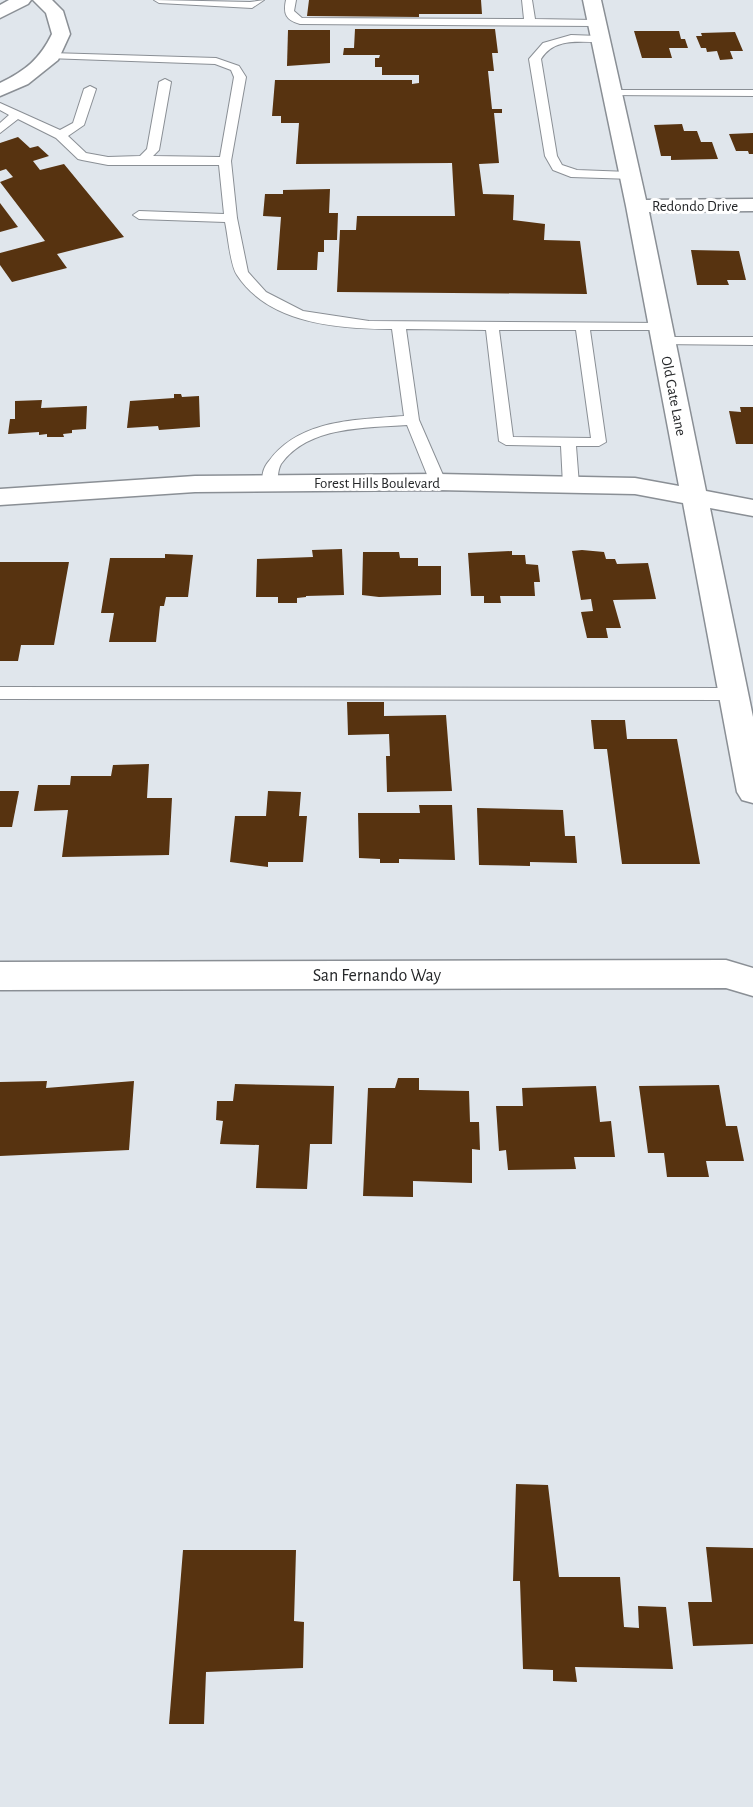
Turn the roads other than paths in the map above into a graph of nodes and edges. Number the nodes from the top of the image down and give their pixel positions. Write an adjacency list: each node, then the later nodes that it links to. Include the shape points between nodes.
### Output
1 (22, 0): 7 (street)
2 (42, 0): 10 (street, via 54,11 61,34)
3 (159, 0): 4 (lane, via 252,5)
4 (260, 0)
5 (291, 0): 9 (lane, via 289,11 300,21)
6 (527, 0): 9 (lane)
7 (0, 13)
8 (595, 21): 9 (lane); 14 (street, Old Gate Lane); 22 (lane, via 540,48 535,59 551,156 557,167 575,174)
9 (530, 22)
10 (51, 56): 13 (street, via 21,80); 21 (lane, via 216,61 235,68 240,77)
11 (165, 82): 20 (lane, via 153,150)
12 (90, 88): 19 (lane, via 78,125)
13 (0, 90)
14 (611, 93): 15 (lane); 22 (street, Old Gate Lane)
15 (753, 93)
16 (0, 106): 17 (lane)
17 (16, 114): 18 (lane); 19 (lane)
18 (0, 129)
19 (60, 135): 20 (lane, via 82,156 108,161)
20 (143, 160): 21 (lane)
21 (225, 161): 26 (lane)
22 (629, 176): 24 (street, Old Gate Lane)
23 (753, 205): 24 (street, Redondo Drive)
24 (637, 206): 30 (street, Old Gate Lane)
25 (139, 215): 26 (lane)
26 (231, 218): 27 (lane, via 242,273 261,295 300,315)
27 (398, 325): 28 (lane); 32 (lane)
28 (492, 325): 29 (lane); 33 (lane, via 506,441)
29 (582, 326): 30 (lane); 33 (lane, via 599,441)
30 (661, 333): 31 (lane); 38 (street, Old Gate Lane)
31 (753, 341)
32 (412, 420): 34 (lane); 35 (lane, via 331,427 311,435 288,448 272,466)
33 (568, 442): 36 (lane)
34 (438, 482): 35 (street, Forest Hills Boulevard); 36 (street, Forest Hills Boulevard)
35 (270, 483): 37 (street, Forest Hills Boulevard)
36 (571, 485): 38 (street, Forest Hills Boulevard, via 635,486)
37 (0, 497)
38 (693, 497): 39 (street, Forest Hills Boulevard); 41 (street, Old Gate Lane)
39 (753, 508)
40 (0, 693): 41 (lane)
41 (732, 694): 42 (street, Old Gate Lane)
42 (746, 724): 43 (street, Old Gate Lane)
43 (753, 792)
44 (0, 976): 45 (street, San Fernando Way, via 726,974)
45 (753, 982)

